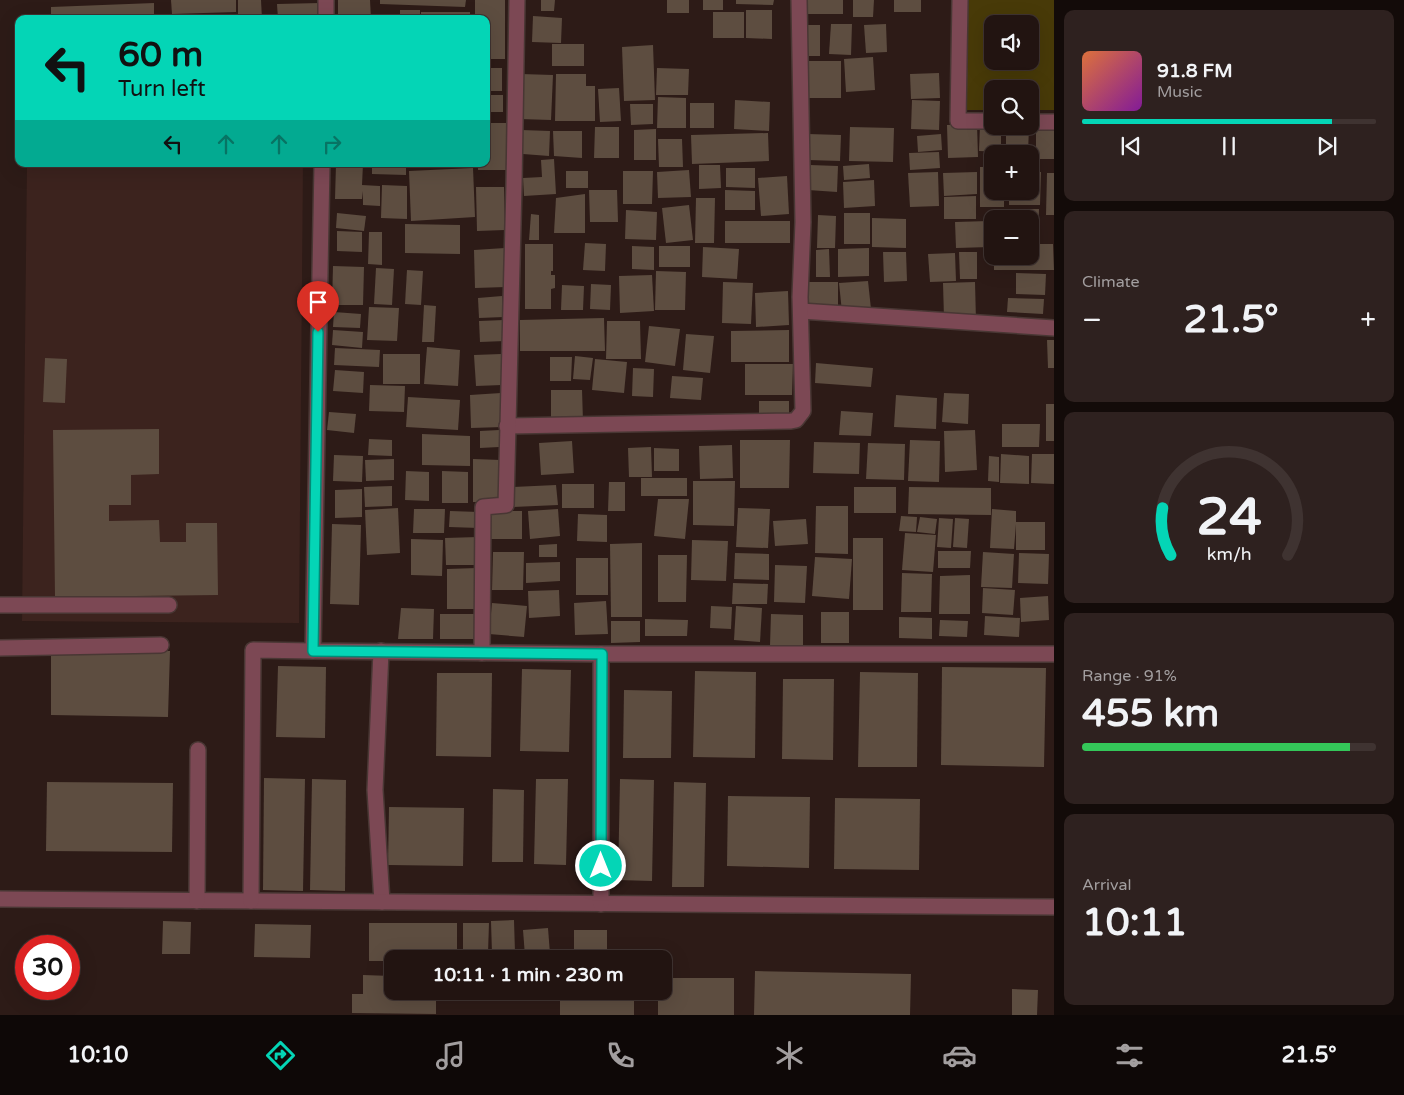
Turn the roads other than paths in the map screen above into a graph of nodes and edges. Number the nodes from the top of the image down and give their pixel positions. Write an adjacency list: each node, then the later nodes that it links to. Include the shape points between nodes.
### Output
1 (326, 0): 5 (street)
2 (517, 0): 12 (street)
3 (800, 0): 10 (street, via 803,146)
4 (960, 0): 6 (street, via 958,121)
5 (326, 15)
6 (984, 122)
7 (1039, 122): 8 (street)
8 (1054, 122)
9 (322, 167): 17 (street)
10 (801, 311): 11 (street); 12 (street, via 803,411 796,420)
11 (1054, 328)
12 (507, 426): 19 (street, via 506,506 482,507)
13 (0, 605): 14 (street)
14 (170, 605)
15 (161, 645): 16 (street)
16 (0, 648)
17 (313, 651): 18 (street); 25 (street, via 253,650)
18 (380, 651): 19 (street); 26 (street, via 375,790)
19 (482, 653): 20 (street)
20 (602, 654): 21 (street); 27 (street)
21 (1054, 654)
22 (198, 750): 24 (street)
23 (0, 900): 24 (street)
24 (197, 901): 25 (street)
25 (251, 901): 26 (street)
26 (382, 902): 27 (street)
27 (601, 904): 28 (street)
28 (1054, 907)

